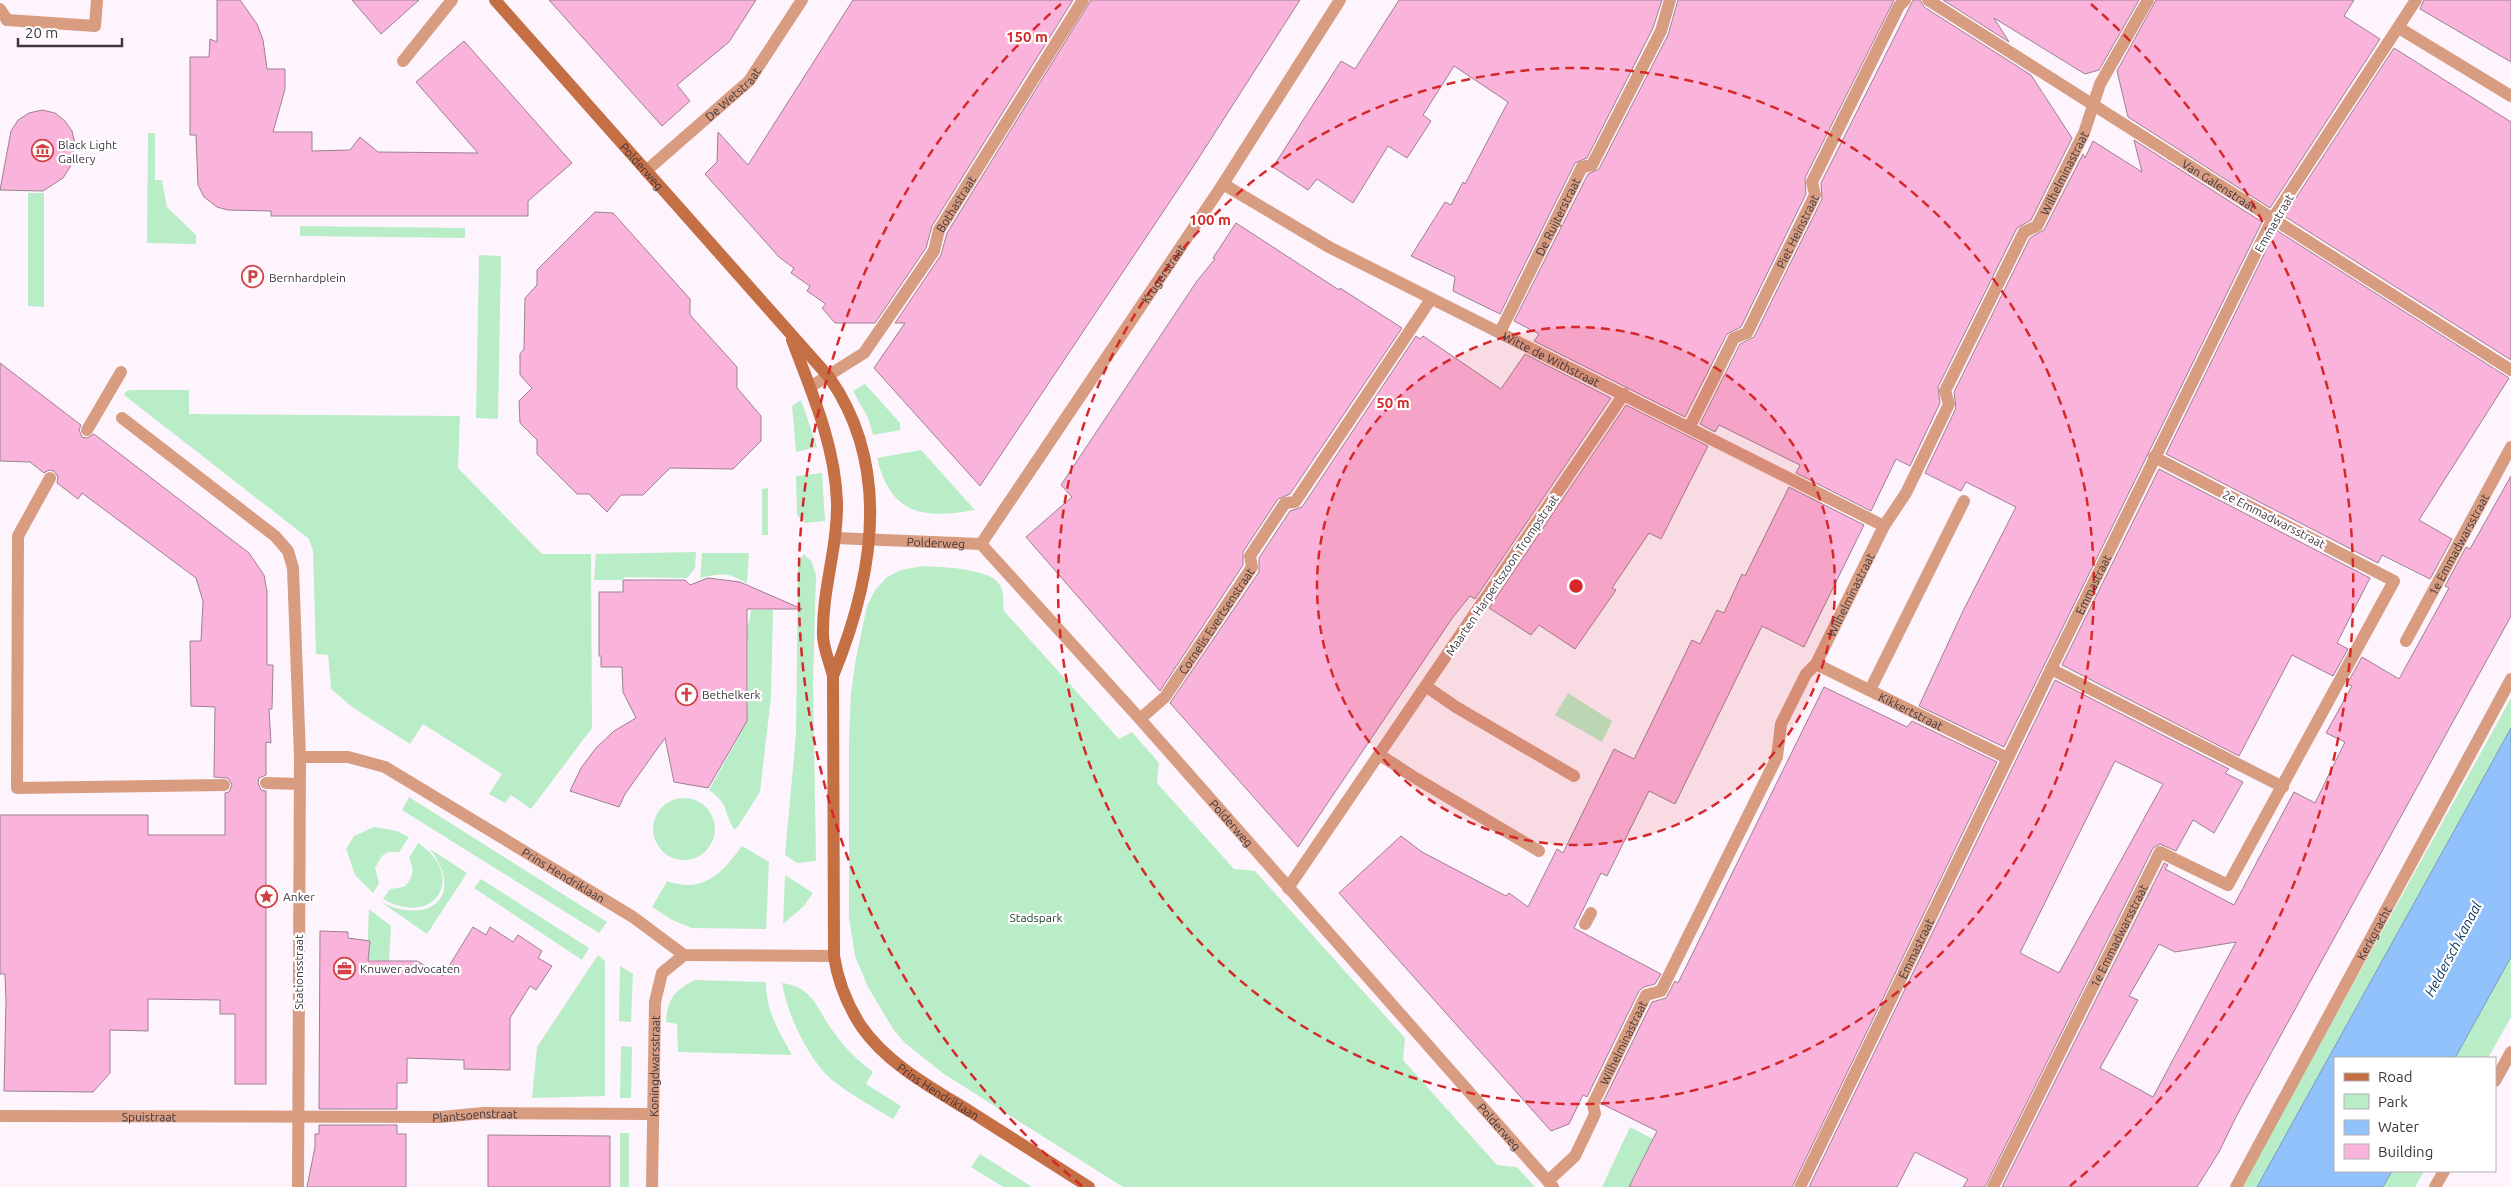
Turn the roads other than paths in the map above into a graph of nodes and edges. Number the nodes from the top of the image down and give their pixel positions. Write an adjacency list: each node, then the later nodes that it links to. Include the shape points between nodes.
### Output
1 (97, 0): 12 (street, via 95,26)
2 (452, 0): 14 (street)
3 (494, 0): 17 (main road, Polderweg)
4 (802, 0): 17 (street, De Wetstraat, via 749,81)
5 (1083, 0): 25 (street, Bothastraat, via 939,230 934,251 912,284 864,353)
6 (1340, 0): 18 (street, Krugerstraat)
7 (1670, 0): 21 (street, De Ruijterstraat, via 1661,31 1592,165 1582,167)
8 (1905, 0): 29 (street, Piet Heinstraat, via 1899,6 1812,182 1815,195 1747,333 1734,338)
9 (1928, 0): 16 (street, Van Galenstraat)
10 (2148, 0): 16 (street, Wilhelminastraat, via 2100,84)
11 (2416, 0): 13 (street, Emmastraat)
12 (2, 18)
13 (2399, 28): 15 (street); 19 (street, Emmastraat)
14 (403, 61)
15 (2511, 96)
16 (2093, 104): 19 (street, Van Galenstraat); 35 (street, Wilhelminastraat, via 2084,133 2037,226 2024,232 2010,258 1945,391 1949,404 1906,493)
17 (646, 171): 22 (main road, Polderweg)
18 (1222, 184): 20 (street, Witte de Withstraat, via 1329,247); 38 (street, Krugerstraat)
19 (2274, 218): 23 (street, Van Galenstraat); 32 (street, Emmastraat)
20 (1431, 299): 21 (street, Witte de Withstraat); 47 (street, Cornelis Evertsenstraat, via 1295,502 1285,503 1250,556 1252,567 1165,697)
21 (1500, 332): 27 (street, Witte de Withstraat)
22 (790, 334): 25 (main road, Polderweg); 26 (main road, Polderweg)
23 (2511, 370)
24 (122, 372): 30 (street)
25 (829, 377): 26 (street, Bothastraat); 37 (main road, Polderweg, via 855,421 863,451 870,499)
26 (810, 387): 36 (main road, Polderweg, via 832,457 837,502)
27 (1624, 394): 29 (street, Witte de Withstraat); 45 (street, Maarten Harpertszoon Trompstraat)
28 (122, 418): 49 (street, Stationsstraat, via 275,536 288,551 293,568)
29 (1688, 428): 35 (street, Witte de Withstraat)
30 (87, 430)
31 (2511, 447): 40 (street, 1e Emmadwarsstraat)
32 (2154, 457): 39 (street, 2e Emmadwarsstraat); 42 (street, Emmastraat)
33 (50, 478): 54 (street, via 18,536 17,788)
34 (1964, 501): 46 (street)
35 (1884, 526): 41 (street, Wilhelminastraat)
36 (834, 538): 37 (street, Polderweg); 43 (main road, Polderweg, via 824,601 823,637)
37 (871, 538): 38 (street, Polderweg); 43 (main road, Prins Hendriklaan, via 850,631)
38 (982, 544): 47 (street, Polderweg)
39 (2394, 581): 55 (street, 1e Emmadwarsstraat)
40 (2406, 641)
41 (1816, 664): 46 (street, Kikkertstraat); 68 (street, Wilhelminastraat, via 1806,674 1780,724 1776,757 1661,991 1646,995 1593,1104 1596,1114 1574,1156)
42 (2051, 668): 50 (street, Emmastraat); 55 (street)
43 (833, 676): 61 (main road, Prins Hendriklaan)
44 (2511, 679): 74 (street, Kerkgracht)
45 (1427, 687): 48 (street, Maarten Harpertszoon Trompstraat); 51 (street)
46 (1870, 690): 50 (street, Kikkertstraat)
47 (1140, 719): 57 (street, Polderweg)
48 (1380, 755): 56 (street); 57 (street, Maarten Harpertszoon Trompstraat)
49 (300, 757): 53 (street, Stationsstraat); 60 (street, Prins Hendriklaan, via 348,756 385,767 633,916)
50 (2007, 758): 72 (street, Emmastraat)
51 (1574, 776)
52 (266, 783): 53 (street)
53 (299, 784): 66 (street, Stationsstraat)
54 (224, 785)
55 (2283, 786): 73 (street, 1e Emmadwarsstraat, via 2228,885 2160,852)
56 (1539, 851)
57 (1288, 888): 68 (street, Polderweg)
58 (1592, 913): 59 (street)
59 (1585, 924)
60 (684, 955): 61 (street); 64 (street, Koningdwarsstraat, via 662,973 655,1002)
61 (834, 956): 71 (main road, Prins Hendriklaan, via 845,999 861,1026 888,1056 923,1082)
62 (2511, 1052): 63 (street)
63 (2496, 1079)
64 (653, 1114): 66 (street, Plantsoenstraat); 70 (street, Koningdwarsstraat)
65 (0, 1116): 66 (street, Spuistraat)
66 (297, 1117): 69 (street, Stationsstraat)
67 (2443, 1172): 75 (street)
68 (1550, 1184)
69 (298, 1187)
70 (652, 1187)
71 (1090, 1187)
72 (1800, 1187)
73 (1994, 1187)
74 (2236, 1187)
75 (2435, 1187)

